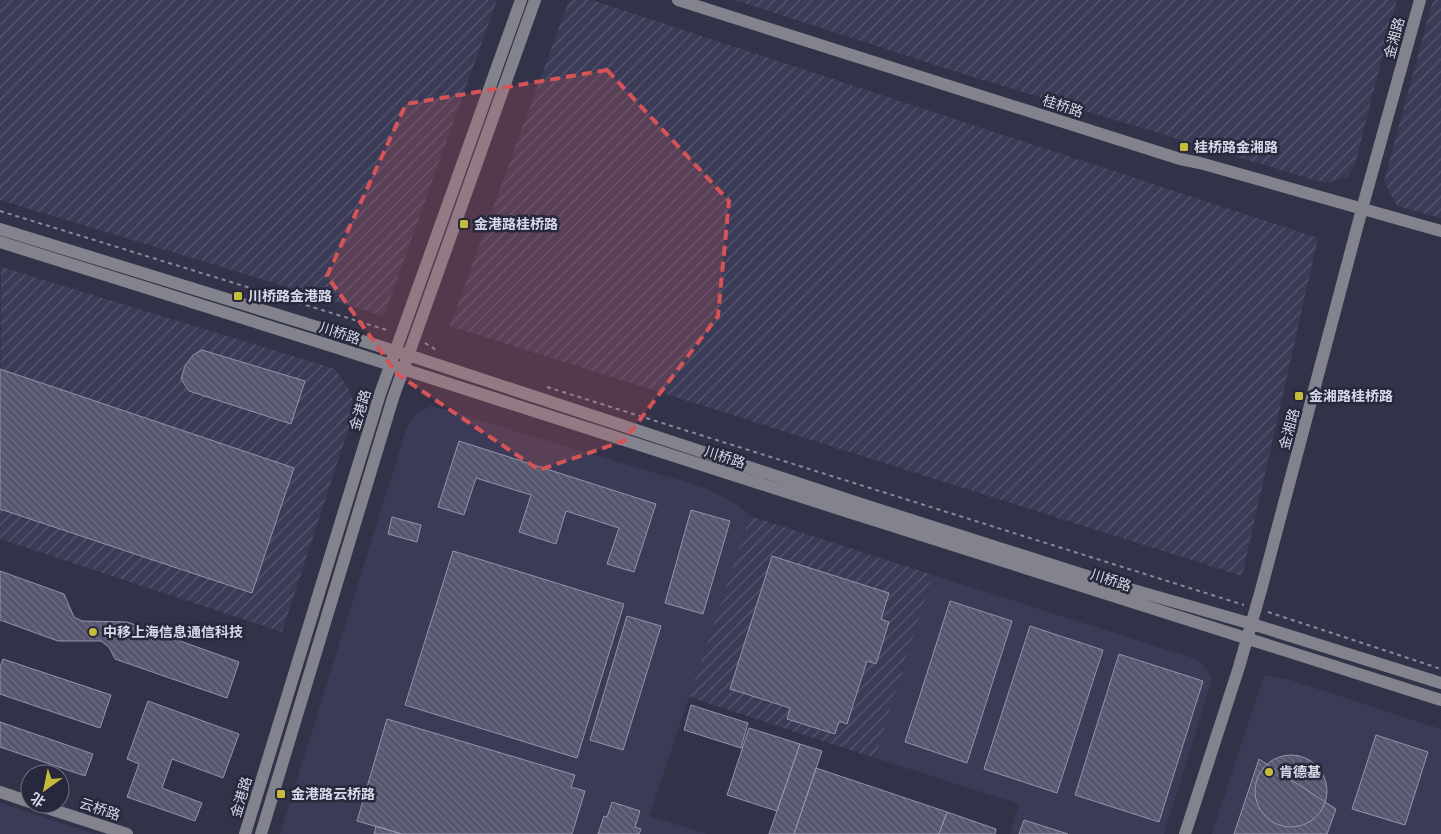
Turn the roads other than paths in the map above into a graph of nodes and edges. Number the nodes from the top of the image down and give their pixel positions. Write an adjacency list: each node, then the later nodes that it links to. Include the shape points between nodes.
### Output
1 (520, 0): 9 (street, 金港路)
2 (535, 0): 10 (street, 金港路)
3 (678, 0): 5 (street, 桂桥路, via 1180,159)
4 (1420, 0): 5 (street, 金湘路)
5 (1362, 209): 7 (street, 桂桥路); 13 (street, 金湘路)
6 (0, 229): 9 (street, 川桥路)
7 (1441, 231)
8 (0, 242): 11 (street, 川桥路)
9 (394, 352): 10 (street, 川桥路); 11 (street, 金港路)
10 (414, 357): 12 (street, 金港路); 13 (street, 川桥路, via 1109,583)
11 (390, 366): 12 (street, 川桥路); 21 (street, 金港路)
12 (403, 370): 14 (street, 川桥路); 22 (street, 金港路)
13 (1252, 624): 14 (street, 金湘路); 15 (street, 川桥路)
14 (1247, 638): 16 (street, 川桥路); 23 (street, 金湘路)
15 (1441, 683)
16 (1441, 700)
17 (0, 792): 18 (street)
18 (20, 799)
19 (66, 814): 20 (street, 云桥路)
20 (127, 834)
21 (246, 834)
22 (261, 834)
23 (1186, 834)

